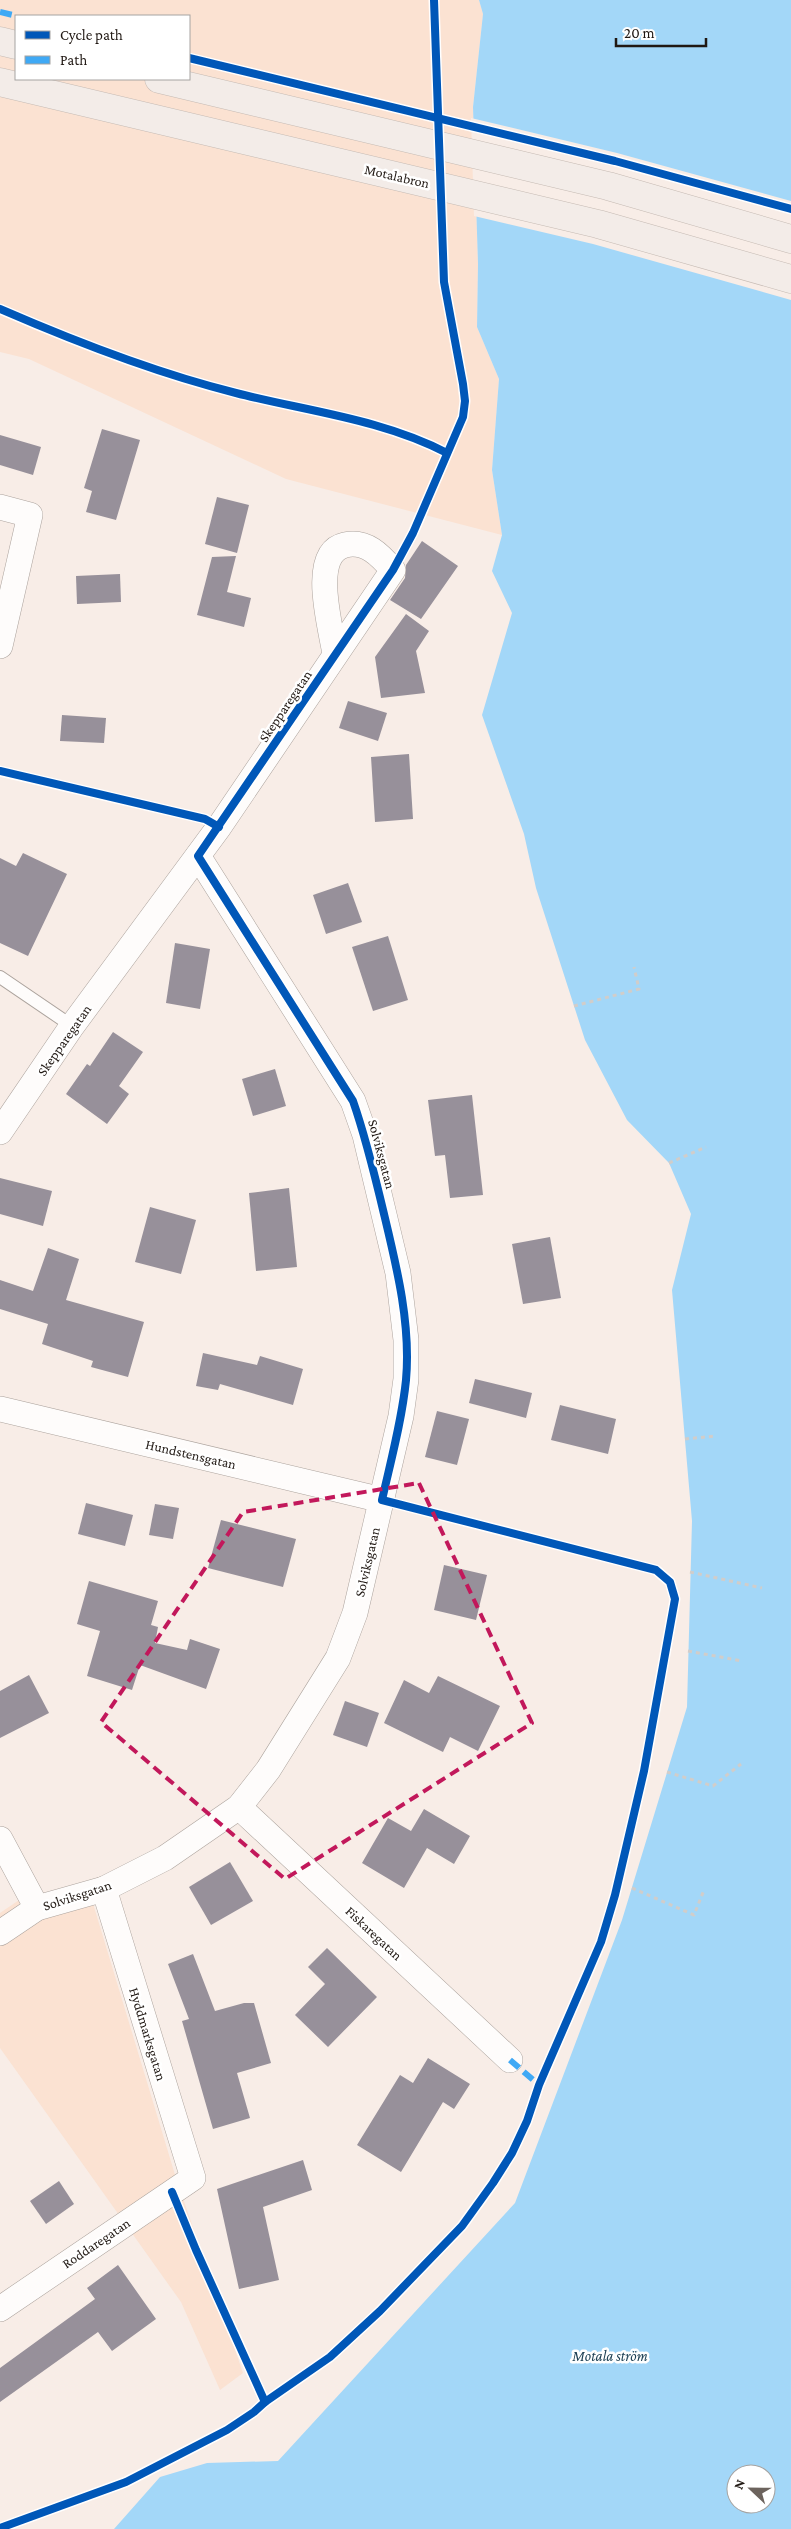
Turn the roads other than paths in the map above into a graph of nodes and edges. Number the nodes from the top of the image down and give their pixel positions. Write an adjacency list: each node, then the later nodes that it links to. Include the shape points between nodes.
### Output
1 (0, 41): 2 (highway)
2 (15, 45)
3 (163, 80): 5 (highway, via 608,186)
4 (0, 82): 6 (highway, Motalabron, via 598,224)
5 (791, 239)
6 (791, 278)
7 (0, 507): 8 (street, via 30,515)
8 (0, 646)
9 (335, 654): 10 (street, Skepparegatan)
10 (198, 856): 12 (street, Skepparegatan); 15 (street, Solviksgatan, via 353,1100 365,1135 398,1273 406,1340 406,1379)
11 (0, 977): 12 (lane)
12 (72, 1026): 13 (street, Skepparegatan)
13 (0, 1132)
14 (0, 1409): 15 (street, Hundstensgatan)
15 (382, 1500): 16 (street, Solviksgatan, via 355,1613 338,1658 268,1770)
16 (239, 1807): 18 (street, Solviksgatan, via 165,1858); 21 (street, Fiskaregatan)
17 (0, 1839): 19 (street)
18 (104, 1889): 19 (street, Solviksgatan); 22 (street, Hyddmarksgatan)
19 (37, 1908): 20 (street, Solviksgatan)
20 (0, 1933)
21 (510, 2060)
22 (193, 2178): 23 (street, Roddaregatan)
23 (0, 2309)

